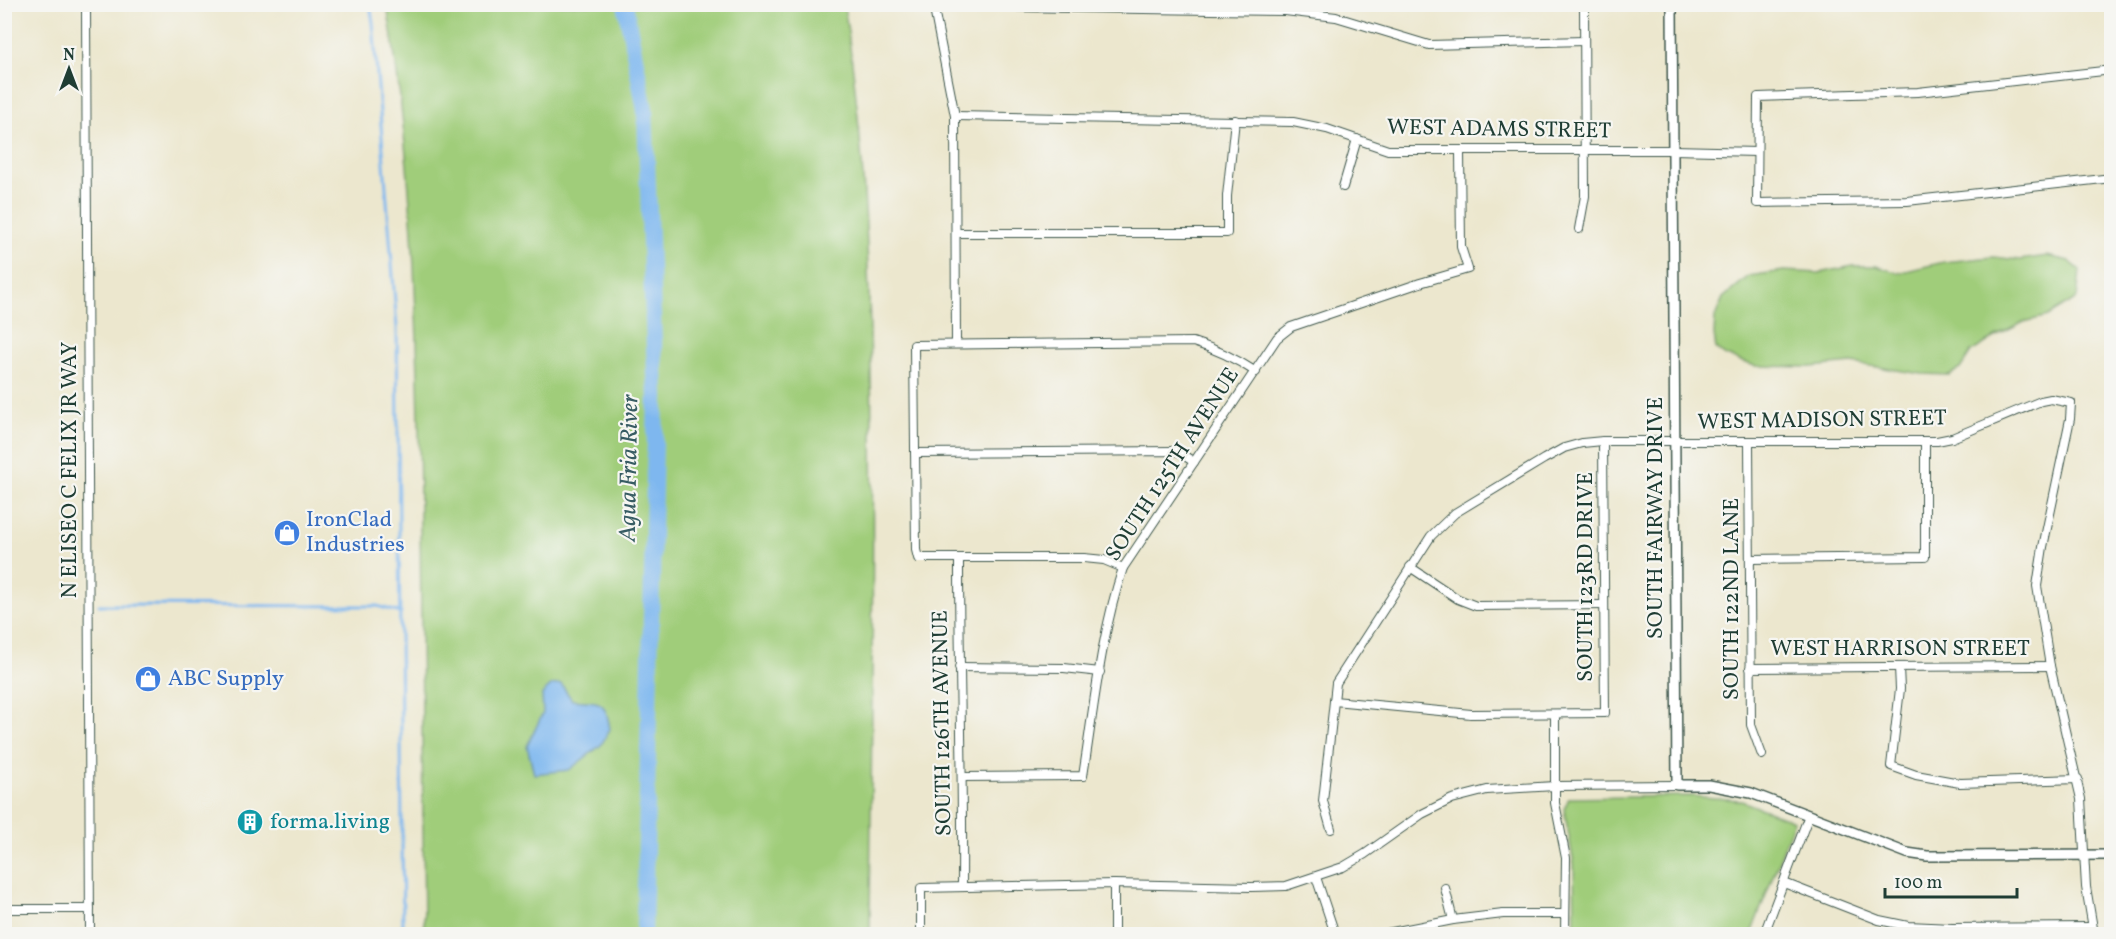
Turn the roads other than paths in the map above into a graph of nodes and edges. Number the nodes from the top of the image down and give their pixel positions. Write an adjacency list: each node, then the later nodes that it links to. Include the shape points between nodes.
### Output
1 (86, 4): 54 (street, N ELISEO C FELIX JR WAY)
2 (1584, 4): 6 (street)
3 (1672, 4): 11 (street, SOUTH FAIRWAY DRIVE)
4 (934, 5): 5 (street); 8 (street)
5 (1285, 8): 6 (street, via 1336,17 1429,45)
6 (1584, 41): 13 (street)
7 (2112, 70): 14 (street, via 1918,92 1758,97)
8 (955, 116): 9 (street, WEST ADAMS STREET); 18 (street)
9 (1235, 120): 10 (street, WEST ADAMS STREET, via 1293,122); 18 (street, via 1227,233)
10 (1357, 139): 12 (street, WEST ADAMS STREET, via 1388,150); 16 (street)
11 (1673, 150): 13 (street, WEST ADAMS STREET); 14 (street, WEST ADAMS STREET); 24 (street, SOUTH FAIRWAY DRIVE)
12 (1460, 151): 13 (street, WEST ADAMS STREET); 20 (street, SOUTH 125TH AVENUE, via 1461,246 1468,269 1291,327 1277,338)
13 (1585, 151): 17 (street, via 1585,196)
14 (1757, 152): 15 (street, via 1757,203 1907,201)
15 (2112, 178)
16 (1343, 187)
17 (1579, 229)
18 (956, 233): 19 (street)
19 (956, 344): 20 (street, via 1193,342 1215,348); 25 (street, via 914,345)
20 (1256, 372): 26 (street, SOUTH 125TH AVENUE)
21 (1603, 441): 24 (street, WEST MADISON STREET); 29 (street, WEST MADISON STREET, via 1564,448 1455,513 1431,536); 31 (street, SOUTH 123RD DRIVE)
22 (1749, 441): 23 (street, WEST MADISON STREET); 24 (street, WEST MADISON STREET); 28 (street, SOUTH 122ND LANE)
23 (1925, 441): 28 (street, via 1925,557); 32 (street, WEST MADISON STREET, via 1952,438 2041,401 2071,403 2038,570 2039,604)
24 (1674, 442): 42 (street, SOUTH FAIRWAY DRIVE)
25 (915, 453): 26 (street, via 1177,451); 27 (street, via 918,558)
26 (1194, 462): 30 (street, SOUTH 125TH AVENUE)
27 (959, 559): 30 (street, via 1084,558 1104,560); 33 (street, SOUTH 126TH AVENUE)
28 (1751, 559): 35 (street, SOUTH 122ND LANE)
29 (1410, 567): 31 (street, via 1458,599 1476,606); 37 (street, WEST MADISON STREET, via 1336,682)
30 (1123, 568): 36 (street, SOUTH 125TH AVENUE)
31 (1604, 605): 38 (street, SOUTH 123RD DRIVE, via 1605,713)
32 (2050, 666): 34 (street, WEST HARRISON STREET); 41 (street)
33 (959, 667): 36 (street); 40 (street, SOUTH 126TH AVENUE)
34 (1899, 667): 35 (street, WEST HARRISON STREET); 41 (street, via 1891,766 1960,783)
35 (1750, 668): 39 (street, SOUTH 122ND LANE, via 1751,725)
36 (1100, 672): 40 (street, SOUTH 125TH AVENUE, via 1083,776)
37 (1334, 701): 38 (street, via 1471,714); 45 (street, WEST MADISON STREET, via 1323,801)
38 (1555, 714): 43 (street)
39 (1762, 754)
40 (963, 777): 51 (street, SOUTH 126TH AVENUE)
41 (2078, 779): 46 (street)
42 (1677, 785): 43 (street); 44 (street, via 1740,790)
43 (1555, 786): 48 (street, via 1487,790 1452,799 1422,814 1343,867); 55 (street, via 1566,858)
44 (1809, 815): 46 (street, via 1895,849 1927,856); 49 (street)
45 (1331, 829)
46 (2085, 855): 47 (street); 57 (street)
47 (2112, 855)
48 (1316, 878): 50 (street, via 1286,886); 61 (street)
49 (1784, 883): 57 (street, via 1879,920 1908,926); 64 (street)
50 (1114, 884): 51 (street); 60 (street)
51 (962, 887): 59 (street, via 921,888)
52 (1445, 888): 56 (street)
53 (4, 909): 54 (street)
54 (90, 909): 58 (street, N ELISEO C FELIX JR WAY)
55 (1565, 914): 56 (street, via 1503,914); 63 (street)
56 (1453, 920): 62 (street)
57 (2092, 931)
58 (90, 934)
59 (921, 934)
60 (1114, 934)
61 (1335, 934)
62 (1382, 934)
63 (1565, 934)
64 (1764, 934)

